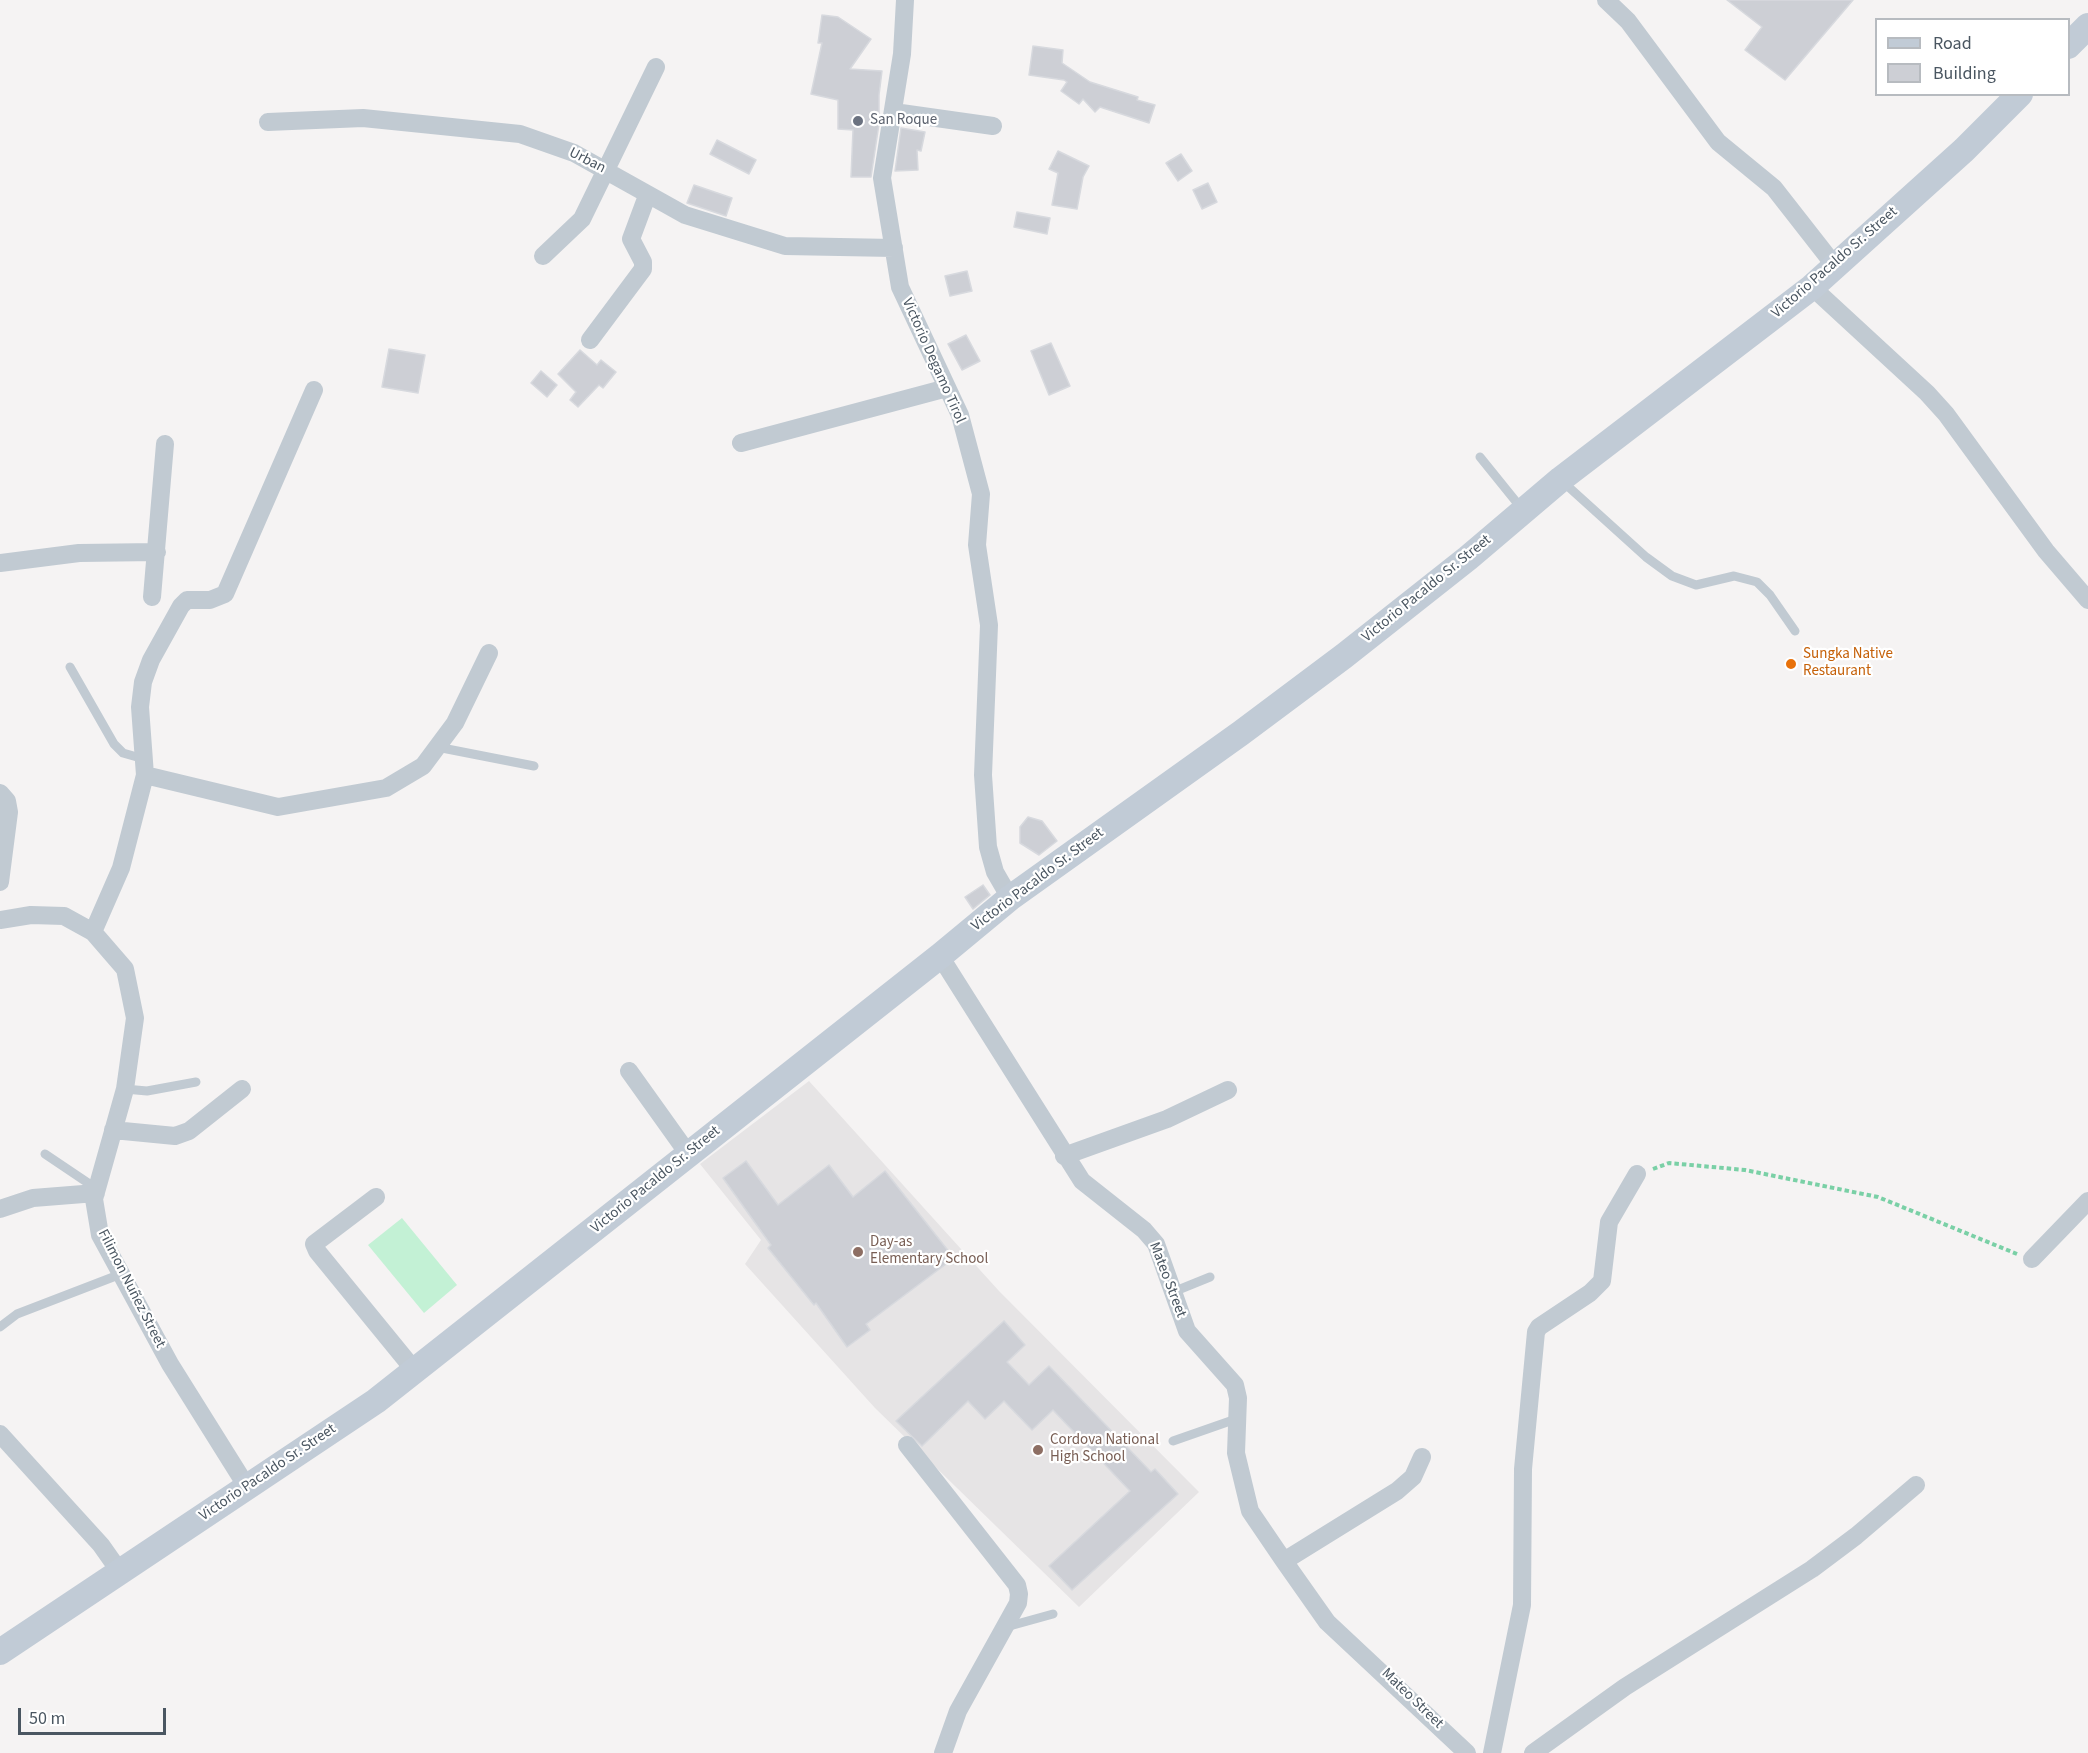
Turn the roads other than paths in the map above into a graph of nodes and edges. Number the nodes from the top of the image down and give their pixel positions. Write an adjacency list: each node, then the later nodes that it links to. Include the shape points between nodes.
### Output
1 (905, 0): 7 (street, Victorio Degamo Tirol)
2 (1606, 0): 14 (street, via 1628,21 1718,142 1774,188)
3 (2088, 26): 4 (street)
4 (2070, 44)
5 (656, 67): 10 (street)
6 (2018, 96): 14 (street, Victorio Pacaldo Sr. Street)
7 (894, 112): 9 (street); 12 (street, Victorio Degamo Tirol, via 882,178)
8 (268, 122): 10 (street, Urban, via 363,118 520,134 574,153)
9 (993, 126)
10 (606, 170): 11 (street, Urban); 13 (street, via 582,219)
11 (648, 196): 12 (street, Urban, via 685,215 785,246); 16 (street, via 631,239 643,269)
12 (894, 248): 17 (street, Victorio Degamo Tirol, via 900,287)
13 (543, 256)
14 (1835, 266): 15 (street, Victorio Pacaldo Sr. Street)
15 (1812, 286): 22 (street, Victorio Pacaldo Sr. Street); 27 (street, via 1928,393 2046,551)
16 (590, 340)
17 (947, 388): 19 (street); 37 (street, Victorio Degamo Tirol, via 960,415 981,494 977,545 989,625 983,775 988,847 995,872)
18 (314, 390): 33 (street, via 225,594 210,600 187,600 151,660 140,707)
19 (741, 443)
20 (165, 444): 24 (street)
21 (1480, 457): 23 (lane)
22 (1561, 479): 23 (street, Victorio Pacaldo Sr. Street); 28 (lane, via 1672,576 1696,585 1734,576 1757,582)
23 (1523, 511): 37 (street, Victorio Pacaldo Sr. Street, via 1344,656)
24 (157, 552): 25 (street, via 79,553); 26 (street)
25 (0, 563)
26 (152, 597)
27 (2088, 600)
28 (1795, 631)
29 (489, 653): 31 (street, via 454,723)
30 (70, 667): 33 (lane, via 114,744)
31 (437, 747): 32 (lane); 33 (street, via 423,766 386,788 278,807)
32 (534, 766)
33 (145, 767): 39 (street, via 121,868)
34 (0, 793): 35 (street, via 9,812)
35 (2, 856): 36 (street)
36 (0, 882)
37 (1010, 898): 40 (street, Victorio Pacaldo Sr. Street)
38 (0, 920): 39 (street, Filimon Nuñez Street, via 31,915 64,916)
39 (93, 932): 43 (street, Filimon Nuñez Street, via 125,969 135,1018)
40 (940, 956): 48 (street, Victorio Pacaldo Sr. Street); 49 (street, Mateo Street)
41 (629, 1071): 48 (street)
42 (196, 1082): 43 (lane, via 147,1091)
43 (124, 1089): 46 (street, Filimon Nuñez Street)
44 (242, 1089): 46 (street, via 189,1131 175,1136)
45 (1228, 1090): 49 (street, via 1167,1119)
46 (113, 1130): 51 (street, Filimon Nuñez Street)
47 (45, 1154): 51 (lane)
48 (688, 1155): 60 (street, Victorio Pacaldo Sr. Street)
49 (1064, 1156): 58 (street, Mateo Street, via 1082,1181 1156,1244)
50 (1637, 1174): 75 (street, via 1609,1222 1602,1281 1536,1332 1523,1469 1522,1605)
51 (96, 1191): 54 (street, via 33,1198); 56 (street, Filimon Nuñez Street, via 99,1235)
52 (376, 1197): 60 (street, via 314,1244)
53 (2088, 1201): 55 (street)
54 (0, 1209)
55 (2032, 1259)
56 (121, 1274): 59 (lane, via 18,1314); 67 (street, Filimon Nuñez Street, via 170,1364)
57 (1210, 1277): 58 (lane)
58 (1173, 1292): 61 (street, Mateo Street, via 1187,1331 1235,1384)
59 (0, 1327)
60 (415, 1371): 67 (street, Victorio Pacaldo Sr. Street)
61 (1236, 1419): 63 (lane); 68 (street, Mateo Street, via 1236,1454 1251,1511)
62 (0, 1434): 69 (street, via 101,1545)
63 (1173, 1442)
64 (906, 1445): 71 (street, via 1017,1584 1018,1602)
65 (1422, 1457): 68 (street, via 1413,1478 1397,1491)
66 (1916, 1485): 76 (street, via 1812,1569 1625,1687)
67 (247, 1487): 69 (street, Victorio Pacaldo Sr. Street)
68 (1284, 1561): 74 (street, Mateo Street, via 1327,1622)
69 (120, 1572): 72 (street, Victorio Pacaldo Sr. Street)
70 (1053, 1614): 71 (lane)
71 (1005, 1627): 73 (street, via 958,1711)
72 (0, 1652)
73 (943, 1753)
74 (1467, 1753)
75 (1492, 1753)
76 (1533, 1753)

